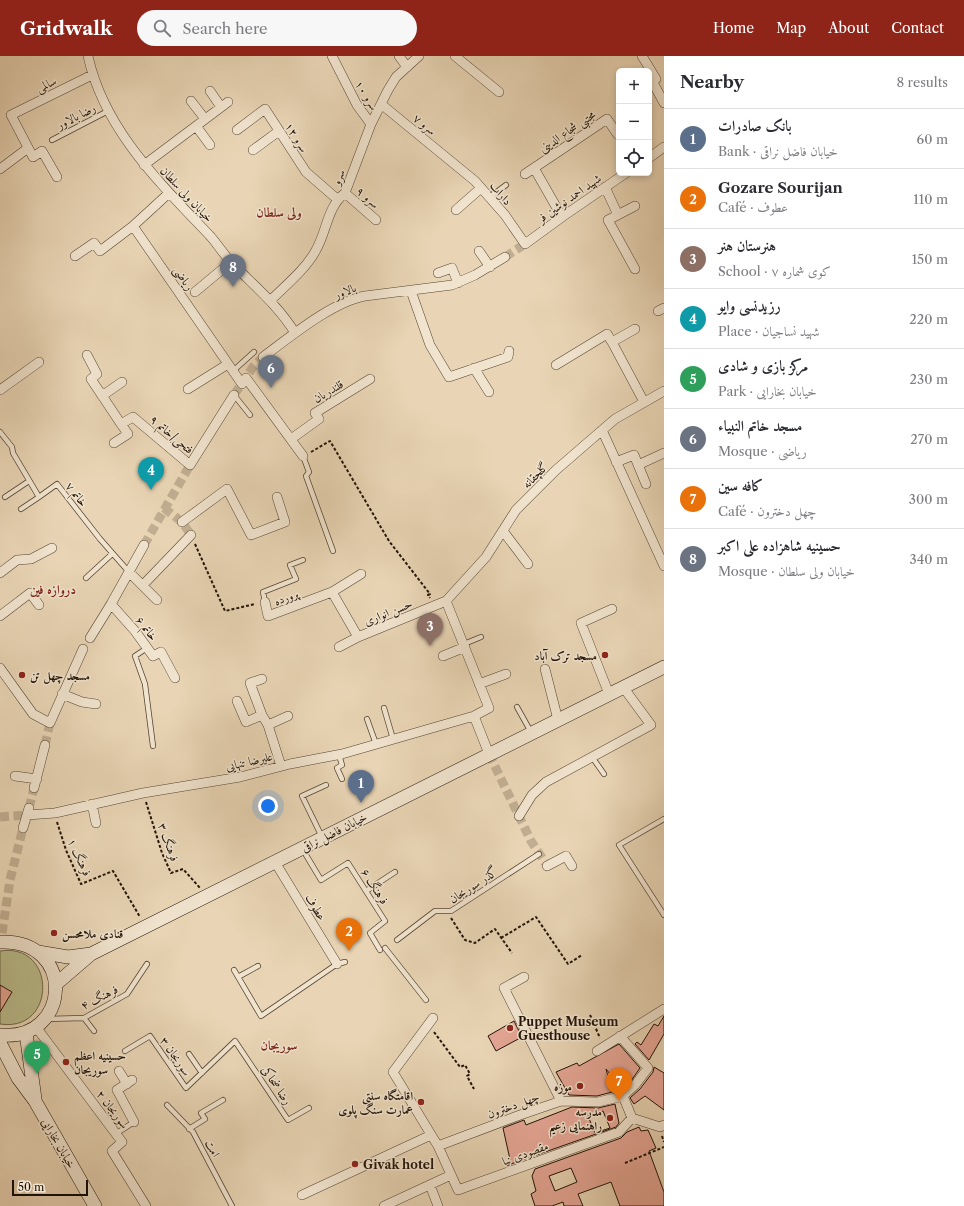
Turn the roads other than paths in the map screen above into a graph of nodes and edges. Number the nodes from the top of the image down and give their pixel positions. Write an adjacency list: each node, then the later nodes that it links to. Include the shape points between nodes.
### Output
1 (88, 56): 10 (street, خیابان ولی سلطان)
2 (332, 56): 20 (street, سرو ۱۰, via 357,106)
3 (399, 56): 7 (street)
4 (419, 56): 7 (street, سرو)
5 (455, 56): 14 (street)
6 (642, 56): 8 (street)
7 (407, 67): 17 (street, سرو, via 392,83)
8 (649, 68)
9 (652, 72): 11 (street, via 656,79)
10 (92, 75): 18 (street, خیابان ولی سلطان); 27 (street, سالمی, via 11,115)
11 (652, 81)
12 (652, 85): 16 (street)
13 (210, 91): 19 (street, via 224,105)
14 (499, 92)
15 (191, 101): 19 (street)
16 (664, 103)
17 (381, 104): 20 (street, سرو); 31 (street, سرو ۷)
18 (108, 111): 25 (lane, رضا بالاور); 32 (street, خیابان ولی سلطان)
19 (205, 119): 21 (street)
20 (371, 124): 42 (street, سرو)
21 (196, 126): 26 (street); 32 (street)
22 (237, 130): 23 (street, سرو ۱۲, via 265,109)
23 (279, 131): 29 (street); 44 (street, سرو ۱۲, via 306,172)
24 (616, 132): 33 (street, مجتبی شجاع الدینی, via 607,119)
25 (52, 140)
26 (210, 145)
27 (28, 148): 34 (street); 37 (street, via 33,157 42,151)
28 (664, 148): 30 (street)
29 (253, 150)
30 (652, 156)
31 (453, 162): 40 (street, داراب)
32 (144, 164): 41 (street, خیابان ولی سلطان)
33 (534, 168): 35 (street, مجتبی شجاع الدینی); 48 (street)
34 (0, 169)
35 (524, 174)
36 (622, 176): 39 (street, شهید احمد نوشین فر)
37 (57, 177)
38 (506, 184): 43 (lane)
39 (605, 187): 47 (street); 48 (street, شهید احمد نوشین فر)
40 (481, 188): 43 (street, داراب); 46 (street)
41 (169, 193): 50 (street); 55 (street, خیابان ولی سلطان)
42 (345, 193): 44 (street, سرو); 49 (street, سرو ۹)
43 (490, 197): 51 (street, داراب)
44 (337, 199): 62 (street, سرو, via 316,252)
45 (635, 206): 47 (street)
46 (456, 210)
47 (618, 215): 57 (street, via 608,220)
48 (562, 217): 51 (street, شهید احمد نوشین فر)
49 (376, 220)
50 (133, 226): 53 (street, via 100,252 94,242); 72 (street, ریاضی)
51 (525, 244)
52 (479, 251): 56 (street)
53 (75, 256)
54 (505, 257): 56 (street, بالاور)
55 (231, 262): 61 (street); 62 (street, خیابان ولی سلطان)
56 (490, 267): 59 (street, بالاور)
57 (635, 269)
58 (438, 273): 59 (street, via 452,268)
59 (458, 283): 60 (street, بالاور)
60 (411, 291): 64 (street, بالاور, via 359,297); 73 (street, via 430,345 449,377)
61 (195, 292)
62 (270, 300): 64 (street, خیابان ولی سلطان)
63 (635, 329): 65 (street)
64 (295, 332): 69 (street, بالاور)
65 (612, 342): 71 (street, via 607,334); 82 (street)
66 (509, 351): 73 (street, via 508,357)
67 (254, 352): 72 (lane)
68 (87, 355): 81 (street, via 97,374 91,379)
69 (263, 357)
70 (39, 362): 77 (street)
71 (556, 365)
72 (230, 368): 76 (street); 87 (street, ریاضی, via 244,381)
73 (474, 368): 79 (street)
74 (370, 379): 87 (street, قلندریان, via 315,413 319,419)
75 (122, 382): 81 (street)
76 (188, 389)
77 (0, 390)
78 (664, 391): 82 (street, گلچقانه)
79 (490, 392)
80 (234, 395): 83 (lane); 84 (street, فتحی/خاتم ۹, via 190,465 133,417)
81 (102, 396): 84 (street)
82 (644, 402): 85 (street, گلچقانه, via 614,419)
83 (250, 415)
84 (122, 424): 88 (street, via 128,434)
85 (602, 430): 91 (street); 100 (street, گلچقانه, via 556,470 516,510)
86 (0, 432): 93 (lane, via 12,447 13,454)
87 (291, 439): 90 (street, ریاضی)
88 (114, 443)
89 (664, 453): 92 (street)
90 (303, 456): 104 (lane, via 309,472 306,476)
91 (616, 462): 92 (street, via 634,455); 108 (street)
92 (638, 465): 94 (street)
93 (29, 481): 95 (lane); 96 (lane)
94 (646, 484)
95 (39, 496): 98 (lane); 105 (lane, خاتم ۷, via 56,484)
96 (5, 497)
97 (277, 497): 99 (street, via 285,522 252,535 227,489)
98 (21, 509)
99 (182, 522)
100 (503, 531): 107 (street); 116 (street, گلچقانه, via 486,557)
101 (191, 535): 113 (street)
102 (144, 545): 109 (street)
103 (52, 548): 110 (street, via 31,559 17,560)
104 (333, 551)
105 (112, 554): 109 (lane, خاتم ۷); 112 (lane)
106 (303, 560): 117 (lane, via 290,565 296,579 263,592)
107 (528, 564)
108 (664, 566)
109 (129, 572): 113 (street); 119 (street)
110 (0, 573)
111 (361, 574): 114 (street, پرورده)
112 (86, 578)
113 (143, 585): 115 (street)
114 (332, 592): 117 (street, پرورده, via 268,616); 122 (street)
115 (156, 600)
116 (446, 601): 122 (street, حسن انواری); 125 (street)
117 (265, 602)
118 (39, 604): 121 (street, via 30,593)
119 (112, 604): 124 (street); 127 (street, خاتم ۶)
120 (612, 609): 139 (street, via 581,622)
121 (0, 616)
122 (358, 637): 126 (street, حسن انواری)
123 (481, 637): 125 (lane)
124 (90, 638)
125 (464, 646): 129 (street); 136 (street)
126 (340, 647)
127 (147, 648): 134 (street, خاتم ۶, via 153,656 161,652); 154 (lane, via 135,656 145,684)
128 (83, 649): 138 (street)
129 (443, 656)
130 (664, 667): 137 (main road, خیابان فاضل نراقی)
131 (0, 668): 138 (street, via 33,714 50,723)
132 (545, 670): 148 (street)
133 (506, 674): 136 (street)
134 (175, 678)
135 (262, 679): 144 (street, via 250,683)
136 (479, 684): 146 (street, via 489,708)
137 (623, 688): 139 (main road, خیابان فاضل نراقی); 157 (street, via 650,725)
138 (62, 694): 141 (street, via 82,702)
139 (609, 694): 148 (main road, خیابان فاضل نراقی)
140 (237, 700): 144 (street, via 246,722)
141 (96, 704)
142 (518, 707): 150 (lane)
143 (384, 708): 151 (lane)
144 (262, 715): 149 (street)
145 (288, 716): 149 (street)
146 (474, 716): 151 (street, علیرضا تنهایی); 156 (street)
147 (367, 719): 152 (lane)
148 (558, 720): 150 (main road, خیابان فاضل نراقی)
149 (268, 725): 158 (street)
150 (532, 733): 156 (main road, خیابان فاضل نراقی)
151 (393, 738): 152 (street, علیرضا تنهایی)
152 (376, 744): 155 (street, علیرضا تنهایی)
153 (45, 745): 160 (street, via 35,783)
154 (153, 746)
155 (339, 754): 158 (street, علیرضا تنهایی); 161 (lane, via 342,765 337,768)
156 (489, 754): 168 (main road, خیابان فاضل نراقی)
157 (592, 757): 159 (lane); 164 (street, via 546,782 532,795)
158 (281, 766): 163 (street, علیرضا تنهایی, via 240,777)
159 (604, 774)
160 (15, 776)
161 (342, 778)
162 (326, 785): 168 (lane, via 302,796)
163 (92, 804): 166 (street); 167 (street, علیرضا تنهایی, via 55,814 28,812)
164 (519, 816)
165 (664, 819): 176 (lane, via 619,845)
166 (96, 823)
167 (23, 828)
168 (323, 838): 169 (main road, خیابان فاضل نراقی)
169 (302, 848): 171 (main road, خیابان فاضل نراقی); 175 (lane, فرهنگ ۶, via 321,880 348,863)
170 (539, 854): 178 (lane, گذر سوریجان, via 451,912 435,912)
171 (275, 862): 182 (main road, خیابان فاضل نراقی); 183 (street, عطوف)
172 (547, 866): 173 (street, via 566,856)
173 (572, 866)
174 (395, 872): 175 (lane)
175 (366, 891): 190 (lane, فرهنگ ۶, via 385,921 370,933)
176 (664, 915)
177 (0, 931): 180 (main road)
178 (397, 940)
179 (0, 942): 180 (main road)
180 (14, 942): 181 (main road, via 27,945)
181 (38, 952): 182 (main road, via 68,957); 189 (main road, via 47,961)
182 (91, 954): 189 (main road)
183 (341, 963): 187 (lane, via 261,1016)
184 (147, 964): 192 (lane, فرهنگ ۴, via 127,994)
185 (258, 966): 187 (lane)
186 (234, 970): 187 (lane)
187 (238, 977)
188 (524, 977): 209 (street, via 504,988)
189 (56, 984): 194 (main road, via 53,1003)
190 (426, 1000)
191 (664, 1009): 197 (street)
192 (84, 1018): 194 (lane, فرهنگ ۴); 195 (lane)
193 (431, 1021): 217 (street, via 393,1072)
194 (36, 1026): 196 (main road, via 11,1036); 208 (main road, خیابان بخارایی); 216 (street, سوریجان ۲)
195 (94, 1031)
196 (0, 1035)
197 (620, 1036): 199 (street); 206 (street, via 648,1068)
198 (0, 1043): 205 (main road, خیابان بخارایی)
199 (600, 1049)
200 (125, 1051): 204 (lane, سوریجان ۳, via 150,1036 186,1088)
201 (189, 1054): 204 (lane)
202 (0, 1066): 205 (main road)
203 (119, 1071): 213 (street, via 130,1082 116,1090)
204 (202, 1073): 211 (lane, رضا ضحاکی, via 235,1041 288,1120)
205 (18, 1078): 208 (main road, خیابان بخارایی)
206 (623, 1096): 209 (street, چهل دخترون, via 598,1102); 212 (street)
207 (223, 1100): 215 (lane, via 201,1113 205,1119)
208 (35, 1101): 223 (main road, خیابان بخارایی)
209 (561, 1101): 218 (street, چهل دخترون)
210 (167, 1105): 215 (lane, امت)
211 (309, 1108)
212 (632, 1118): 214 (street, via 660,1127); 219 (street, مقصودی نیا, via 619,1132 458,1190)
213 (134, 1122): 216 (lane)
214 (664, 1125)
215 (189, 1129): 225 (lane, امت)
216 (116, 1133): 224 (street, سوریجان ۲, via 122,1142 112,1151)
217 (431, 1135): 218 (street); 221 (street)
218 (438, 1146): 219 (street)
219 (451, 1175): 220 (street)
220 (430, 1185): 222 (street); 226 (street)
221 (302, 1195)
222 (388, 1205)
223 (95, 1206)
224 (146, 1206)
225 (232, 1206)
226 (438, 1206)

